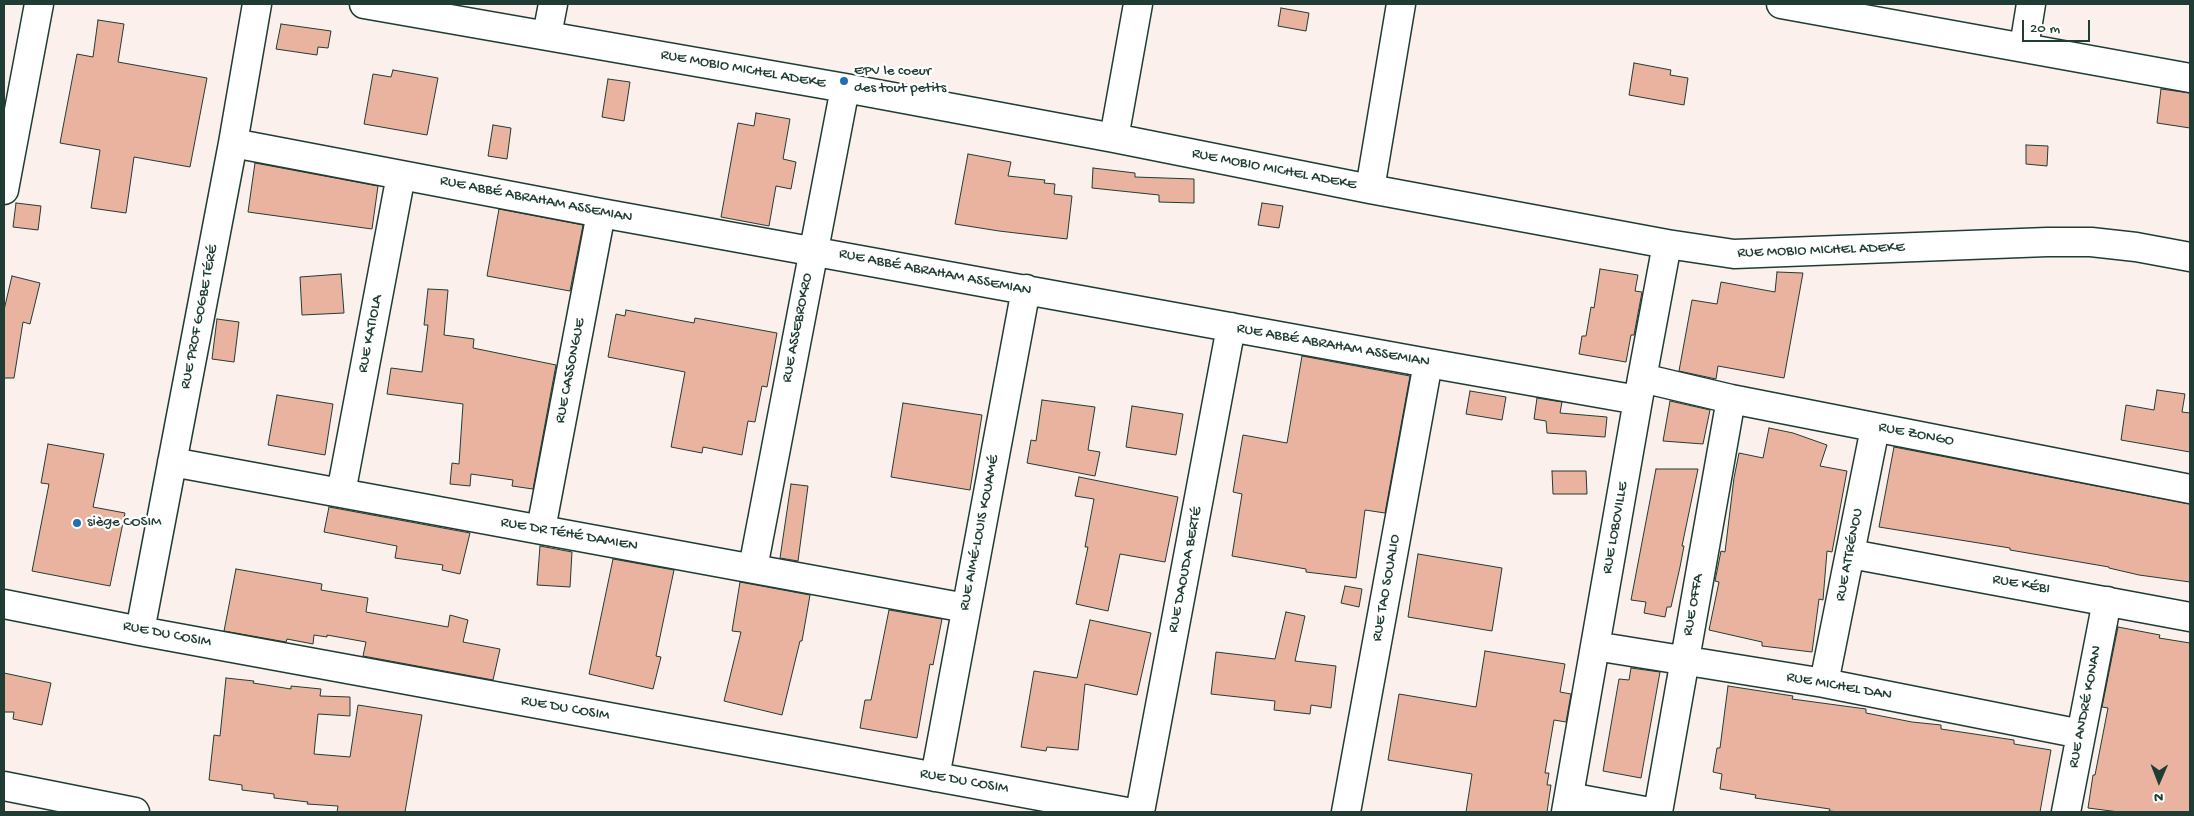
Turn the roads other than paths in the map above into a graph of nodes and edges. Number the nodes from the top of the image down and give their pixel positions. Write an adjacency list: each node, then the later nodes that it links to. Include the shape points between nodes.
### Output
1 (38, 4): 17 (street)
2 (257, 4): 14 (street, RUE PROF GOGBE TÉRÉ)
3 (364, 4): 9 (street, RUE MOBIO MICHEL ADEKE)
4 (553, 4): 9 (street)
5 (1138, 4): 13 (street)
6 (1401, 4): 16 (street)
7 (1781, 4): 10 (street)
8 (2032, 4): 10 (street)
9 (547, 36): 12 (street, RUE MOBIO MICHEL ADEKE)
10 (2024, 47): 11 (street)
11 (2190, 78)
12 (845, 88): 13 (street, RUE MOBIO MICHEL ADEKE); 20 (street, RUE ASSEBROKRO)
13 (1114, 138): 16 (street, RUE MOBIO MICHEL ADEKE)
14 (233, 143): 15 (street, RUE ABBÉ ABRAHAM ASSEMIAN); 28 (street, RUE PROF GOGBE TÉRÉ)
15 (401, 174): 18 (street, RUE ABBÉ ABRAHAM ASSEMIAN); 30 (street, RUE KATIOLA)
16 (1370, 189): 19 (street, RUE MOBIO MICHEL ADEKE)
17 (4, 190)
18 (601, 213): 20 (street, RUE ABBÉ ABRAHAM ASSEMIAN); 31 (street, RUE CASSONGUE)
19 (1667, 244): 21 (street, RUE MOBIO MICHEL ADEKE, via 1734,254 1774,254 2091,242); 25 (street, RUE LOBOVILLE)
20 (813, 250): 22 (street, RUE ABBÉ ABRAHAM ASSEMIAN); 33 (street, RUE ASSEBROKRO)
21 (2190, 257)
22 (1026, 289): 23 (street, RUE ABBÉ ABRAHAM ASSEMIAN); 36 (street, RUE AIMÉ-LOUIS KOUAMÉ)
23 (1231, 327): 24 (street, RUE ABBÉ ABRAHAM ASSEMIAN); 49 (street, RUE DAOUDA BERTÉ)
24 (1428, 364): 25 (street, RUE ABBÉ ABRAHAM ASSEMIAN); 50 (street, RUE TAO SOUALIO)
25 (1640, 389): 26 (street, RUE ZONGO); 39 (street, RUE LOBOVILLE)
26 (1731, 399): 27 (street, RUE ZONGO); 40 (street, RUE OFFA)
27 (1875, 428): 29 (street, RUE ZONGO); 32 (street, RUE ATTRÉNOU)
28 (172, 462): 30 (street, RUE DR TÉHÉ DAMIEN); 38 (street, RUE PROF GOGBE TÉRÉ)
29 (2190, 489)
30 (341, 493): 31 (street, RUE DR TÉHÉ DAMIEN)
31 (541, 530): 33 (street, RUE DR TÉHÉ DAMIEN)
32 (1851, 554): 34 (street, RUE KÉBI); 41 (street, RUE ATTRÉNOU)
33 (753, 568): 36 (street, RUE DR TÉHÉ DAMIEN)
34 (2107, 601): 37 (street, RUE KÉBI); 42 (street, RUE ANDRÉ KONAN)
35 (4, 604): 38 (street, RUE DU COSIM)
36 (966, 608): 43 (street, RUE AIMÉ-LOUIS KOUAMÉ)
37 (2190, 617)
38 (140, 631): 43 (street, RUE DU COSIM)
39 (1595, 646): 40 (street, RUE MICHEL DAN); 45 (street, RUE LOBOVILLE)
40 (1684, 660): 41 (street, RUE MICHEL DAN); 52 (street, RUE OFFA)
41 (1824, 683): 42 (street, RUE MICHEL DAN)
42 (2081, 734): 53 (street, RUE ANDRÉ KONAN)
43 (935, 777): 48 (street, RUE DU COSIM)
44 (4, 786): 46 (street)
45 (1568, 804): 51 (street)
46 (79, 807): 47 (street)
47 (135, 812)
48 (1127, 812)
49 (1140, 812)
50 (1346, 812)
51 (1650, 812)
52 (1658, 812)
53 (2066, 812)

